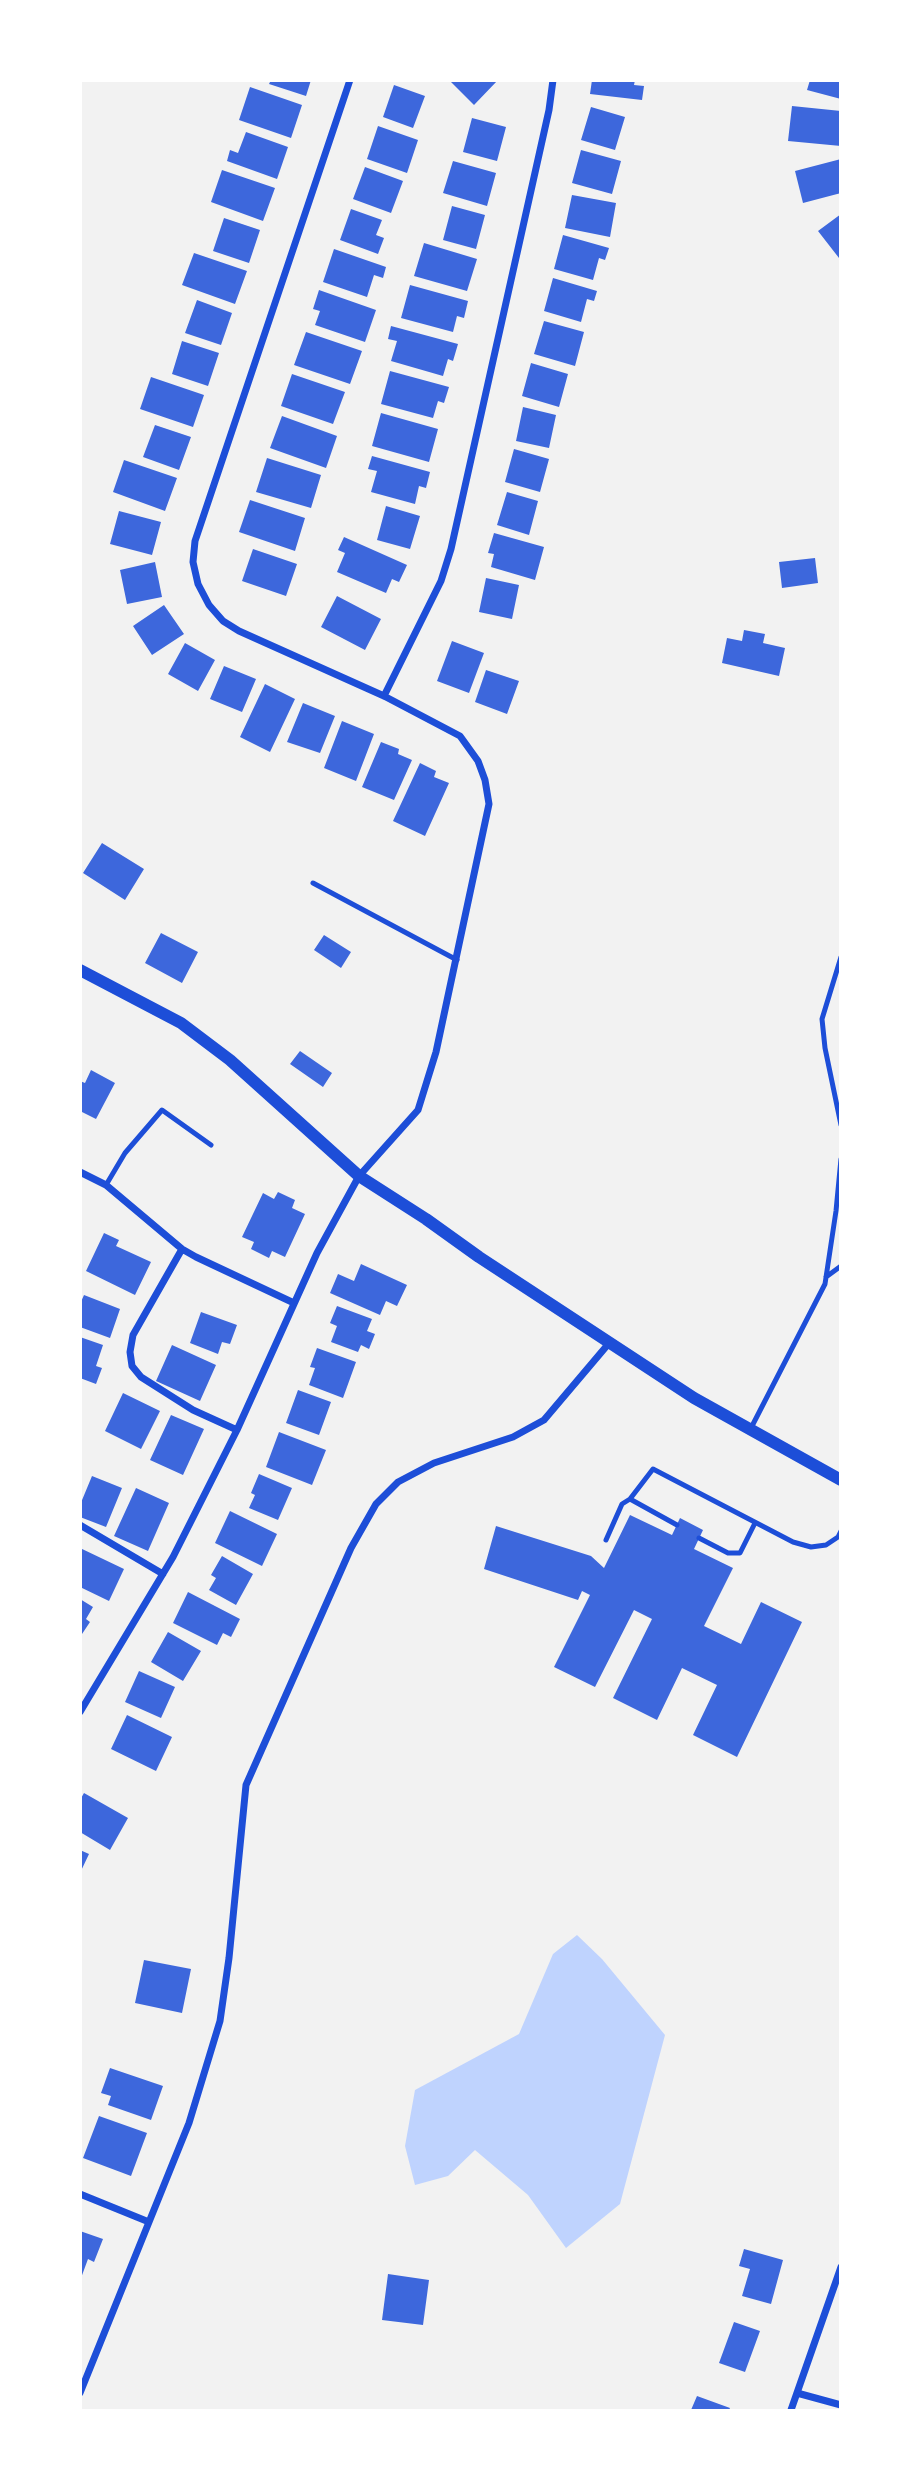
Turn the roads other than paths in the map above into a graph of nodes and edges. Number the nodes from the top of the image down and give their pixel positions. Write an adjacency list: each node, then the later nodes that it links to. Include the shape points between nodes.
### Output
1 (350, 80): 3 (street, via 195,541 193,562 203,594 223,621)
2 (553, 80): 3 (street, via 451,550 441,581)
3 (384, 696): 6 (street, via 460,736 485,780 489,804)
4 (313, 883): 6 (lane)
5 (841, 957): 8 (lane, via 822,1019)
6 (457, 960): 12 (street, via 418,1110)
7 (80, 970): 12 (street, via 181,1023)
8 (841, 1125)
9 (211, 1145): 13 (lane, via 162,1110 125,1153)
10 (841, 1159): 16 (lane)
11 (80, 1172): 13 (street)
12 (359, 1176): 17 (street); 18 (street)
13 (106, 1185): 14 (street)
14 (182, 1249): 17 (street); 19 (street, via 133,1335 132,1366 141,1377 192,1410)
15 (841, 1266): 16 (lane)
16 (826, 1277): 20 (lane)
17 (294, 1303): 19 (street)
18 (610, 1342): 20 (street); 32 (street, via 544,1420 513,1437 434,1463 398,1482 376,1504 351,1548 246,1785 220,2021 189,2123)
19 (236, 1430): 29 (street)
20 (750, 1430): 21 (street)
21 (841, 1480)
22 (630, 1499): 23 (lane, via 653,1469); 25 (lane); 28 (lane, via 622,1503)
23 (755, 1522): 26 (lane, via 811,1547 826,1545); 27 (lane, via 740,1553 727,1553)
24 (80, 1525): 29 (street)
25 (677, 1525)
26 (841, 1531)
27 (699, 1538)
28 (606, 1540)
29 (163, 1574): 30 (street)
30 (80, 1712)
31 (80, 2194): 32 (street)
32 (149, 2222): 34 (street)
33 (841, 2267): 35 (street)
34 (80, 2393)
35 (797, 2393): 36 (street); 37 (street)
36 (841, 2405)
37 (791, 2410)

